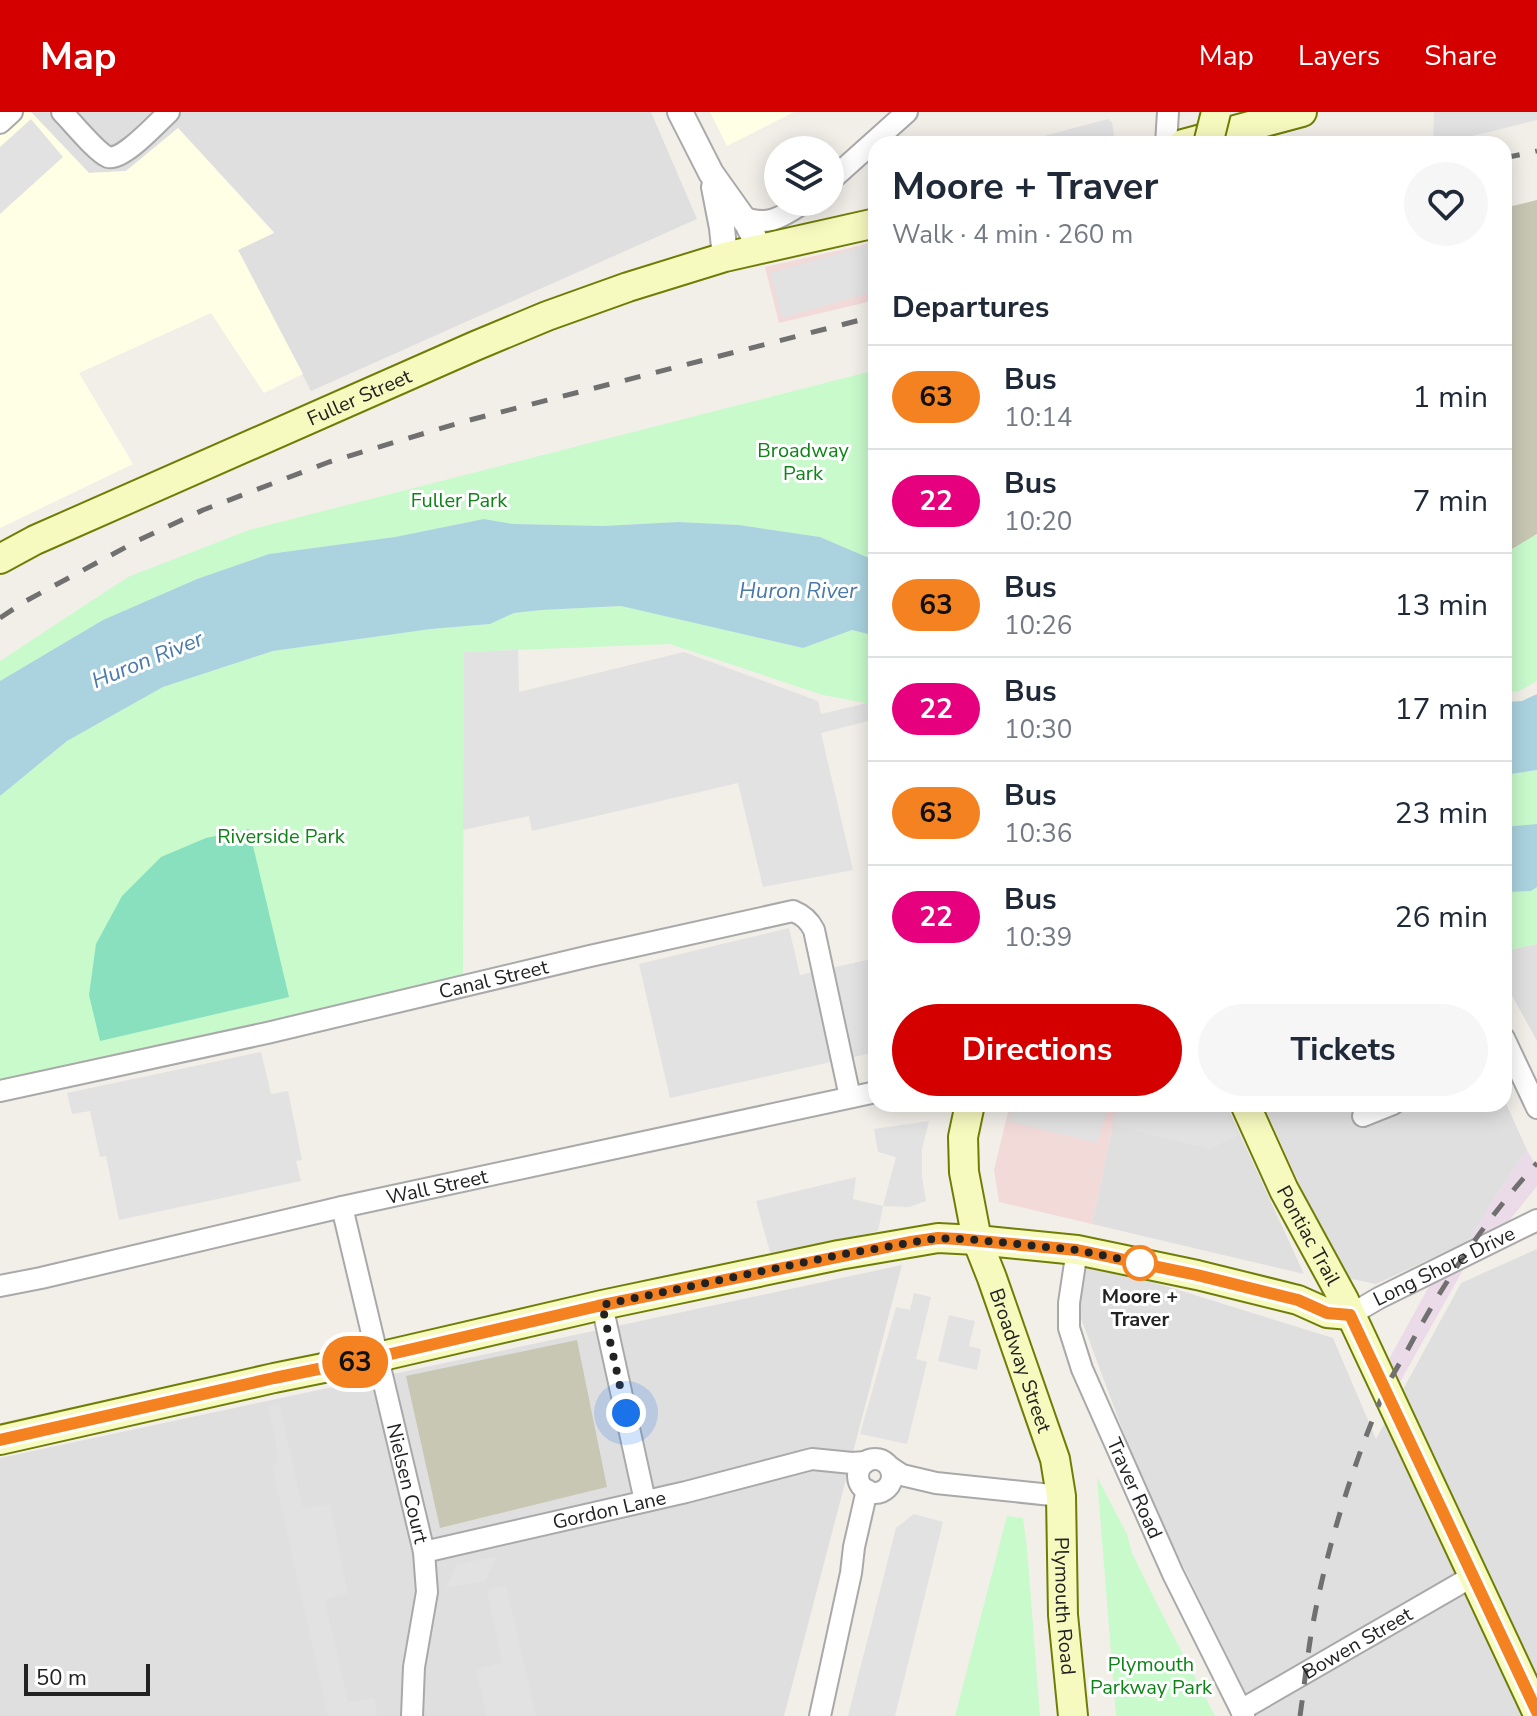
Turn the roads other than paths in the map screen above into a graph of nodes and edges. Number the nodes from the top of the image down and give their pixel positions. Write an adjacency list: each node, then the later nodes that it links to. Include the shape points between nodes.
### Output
1 (12, 112): 9 (street)
2 (62, 112): 3 (street, via 113,158)
3 (169, 112)
4 (680, 112): 16 (street)
5 (907, 112): 10 (street)
6 (1168, 112): 11 (street)
7 (1216, 112): 12 (main road, bridge)
8 (1302, 112): 13 (main road)
9 (0, 123)
10 (880, 136)
11 (1166, 136)
12 (1210, 136)
13 (1213, 136)
14 (868, 147): 15 (street)
15 (844, 168)
16 (711, 173): 17 (street); 21 (street)
17 (740, 216): 18 (street, via 773,221); 20 (street)
18 (781, 216)
19 (868, 225): 20 (main road, Fuller Street)
20 (760, 250): 21 (main road, Fuller Street)
21 (725, 257): 22 (main road, Fuller Street, via 518,328)
22 (0, 559)
23 (1512, 1060): 27 (street)
24 (0, 1091): 26 (street, Canal Street, via 793,911 814,930)
25 (868, 1094): 26 (street, Wall Street)
26 (850, 1097): 32 (street, Wall Street)
27 (1537, 1108)
28 (968, 1112): 34 (main road, Broadway Street, via 964,1172)
29 (1249, 1112): 36 (main road, Pontiac Trail)
30 (1373, 1112): 31 (street)
31 (1363, 1116)
32 (342, 1207): 37 (street, Wall Street); 41 (street, Nielsen Court)
33 (1537, 1220): 40 (street, Long Shore Drive)
34 (977, 1240): 35 (main road); 39 (main road, via 911,1242); 45 (main road, Broadway Street, via 1055,1459)
35 (1077, 1250): 38 (main road); 50 (street, Traver Road, via 1069,1328 1082,1369)
36 (1328, 1270): 38 (main road, via 1316,1290 1273,1287); 40 (main road, Pontiac Trail)
37 (0, 1286)
38 (1264, 1292): 40 (main road, via 1327,1313)
39 (602, 1305): 41 (main road); 46 (street)
40 (1350, 1315): 48 (main road, Pontiac Trail)
41 (378, 1357): 42 (main road); 47 (street, Nielsen Court)
42 (0, 1440)
43 (794, 1465): 44 (street, Gordon Lane); 44 (street, Gordon Lane, via 812,1459 876,1459 886,1463); 46 (street, Gordon Lane)
44 (877, 1484): 45 (street, via 902,1475); 52 (street, via 865,1547 851,1573)
45 (1061, 1496): 53 (main road, Plymouth Road, via 1063,1615)
46 (645, 1501): 47 (street, Gordon Lane)
47 (424, 1552): 51 (street, Nielsen Court, via 427,1592)
48 (1473, 1576): 49 (main road, Pontiac Trail); 50 (street, Bowen Street)
49 (1537, 1712)
50 (1242, 1713)
51 (412, 1716)
52 (820, 1716)
53 (1073, 1716)

